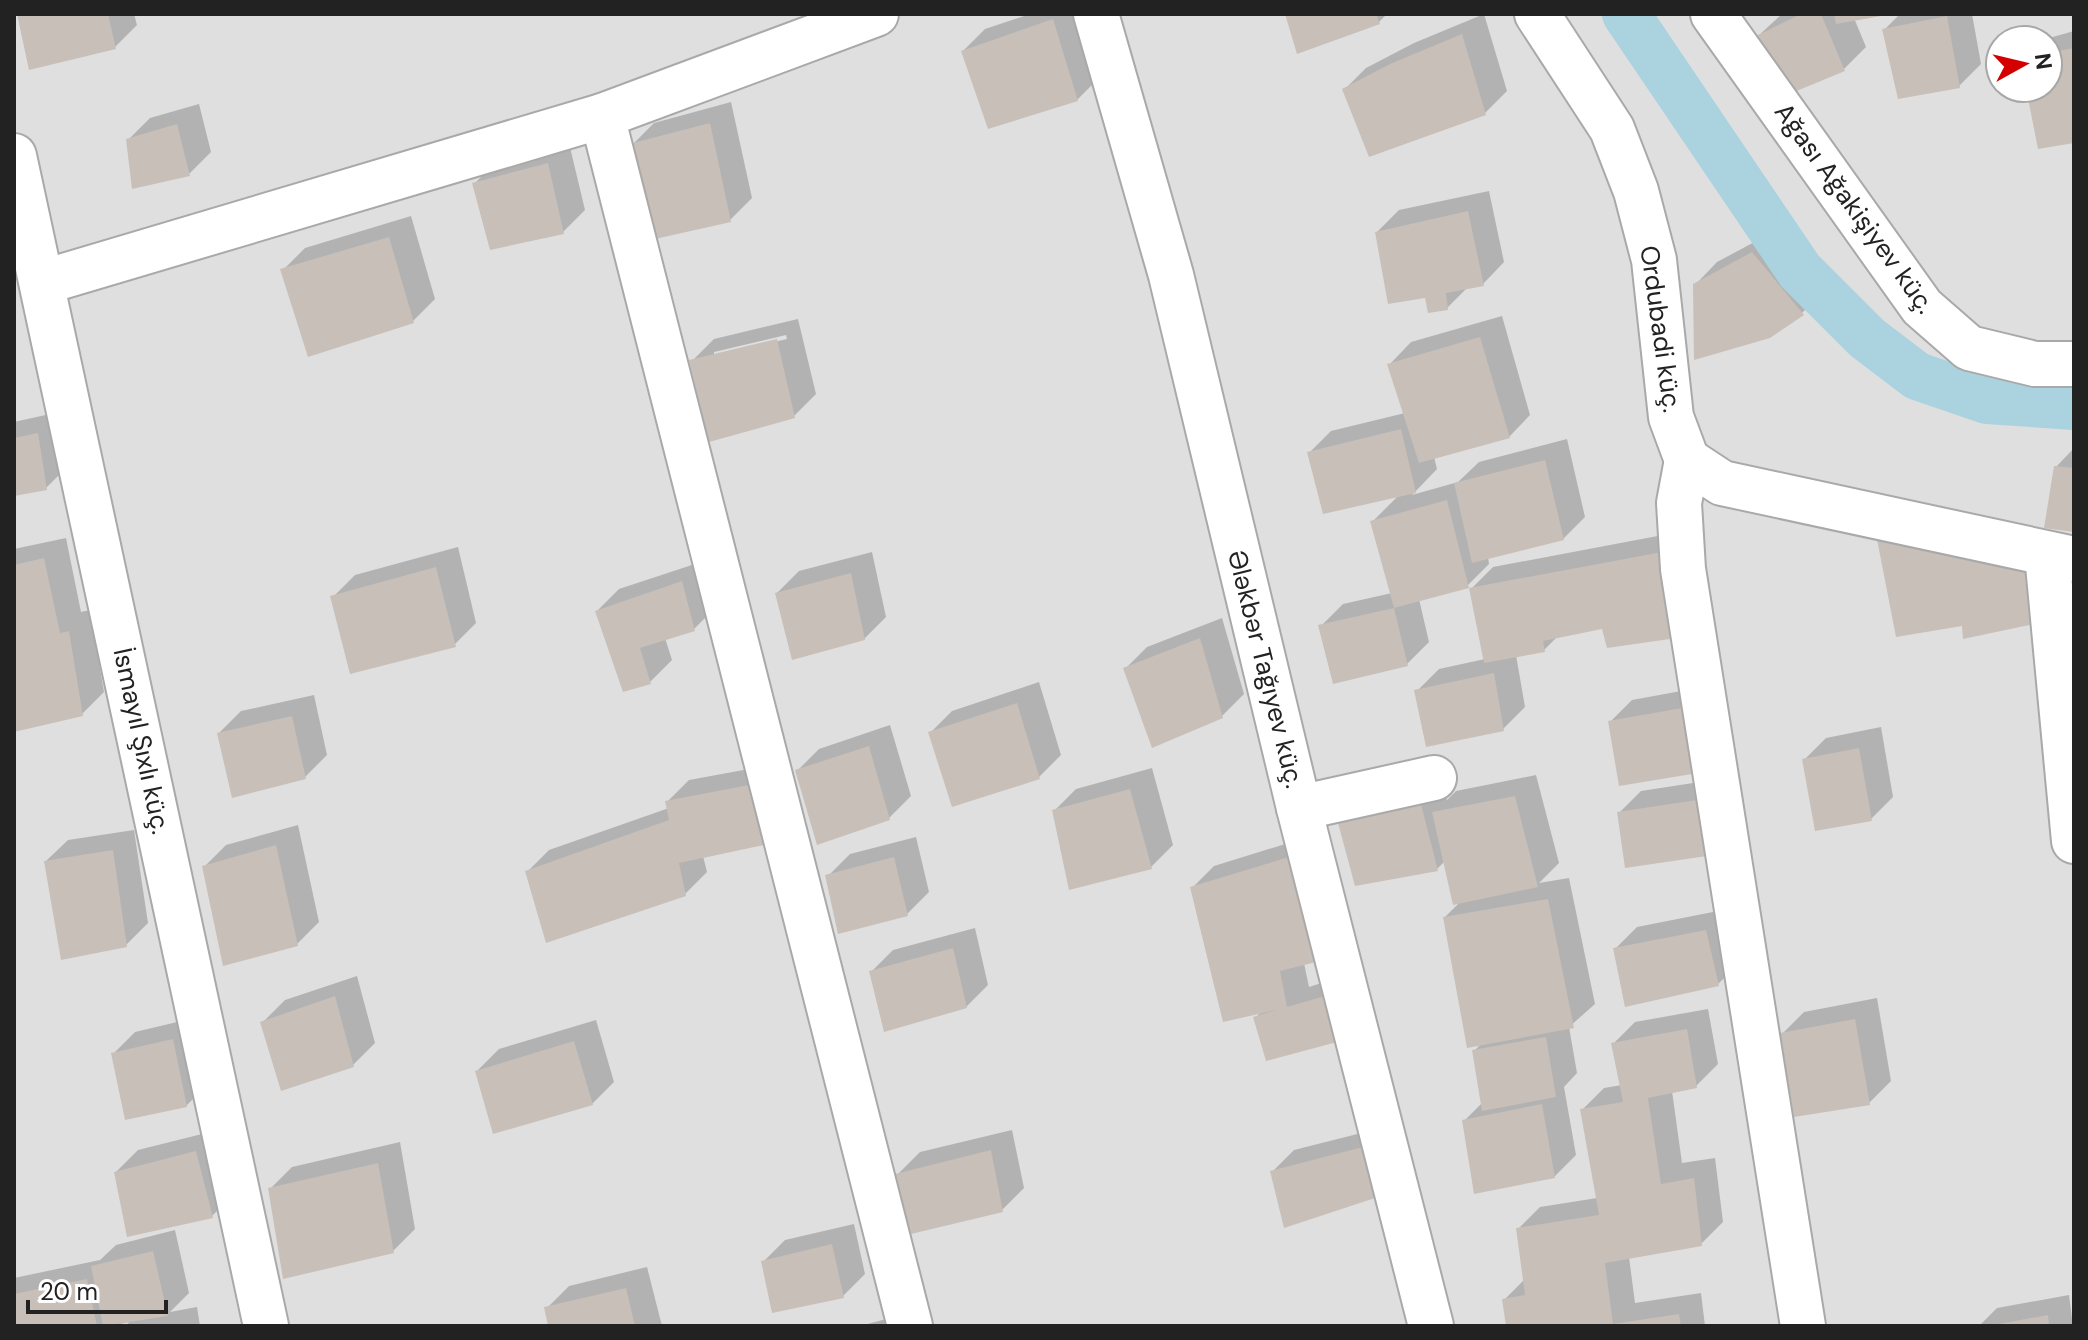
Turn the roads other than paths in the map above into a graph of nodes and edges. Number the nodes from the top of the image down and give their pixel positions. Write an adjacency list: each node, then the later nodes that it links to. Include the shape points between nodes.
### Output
1 (876, 14): 5 (street)
2 (1096, 14): 12 (street, Ələkbər Tağıyev küç., via 1171,275)
3 (1537, 14): 9 (street, Ordubadi küç., via 1612,129 1636,191 1654,260 1671,417)
4 (1713, 14): 8 (street, Ağası Ağakişiyev küç., via 1922,307 1969,348 2035,364)
5 (602, 116): 7 (street); 15 (street)
6 (16, 174): 7 (street, İsmayıl Şıxlı küç.)
7 (44, 282): 14 (street, İsmayıl Şıxlı küç.)
8 (2074, 364)
9 (1687, 460): 10 (street, via 1722,483); 17 (street, via 1679,503 1683,569)
10 (2060, 556): 13 (street)
11 (1434, 778): 12 (street)
12 (1299, 808): 16 (street, Ələkbər Tağıyev küç.)
13 (2074, 841)
14 (266, 1326)
15 (910, 1326)
16 (1431, 1326)
17 (1803, 1326)

